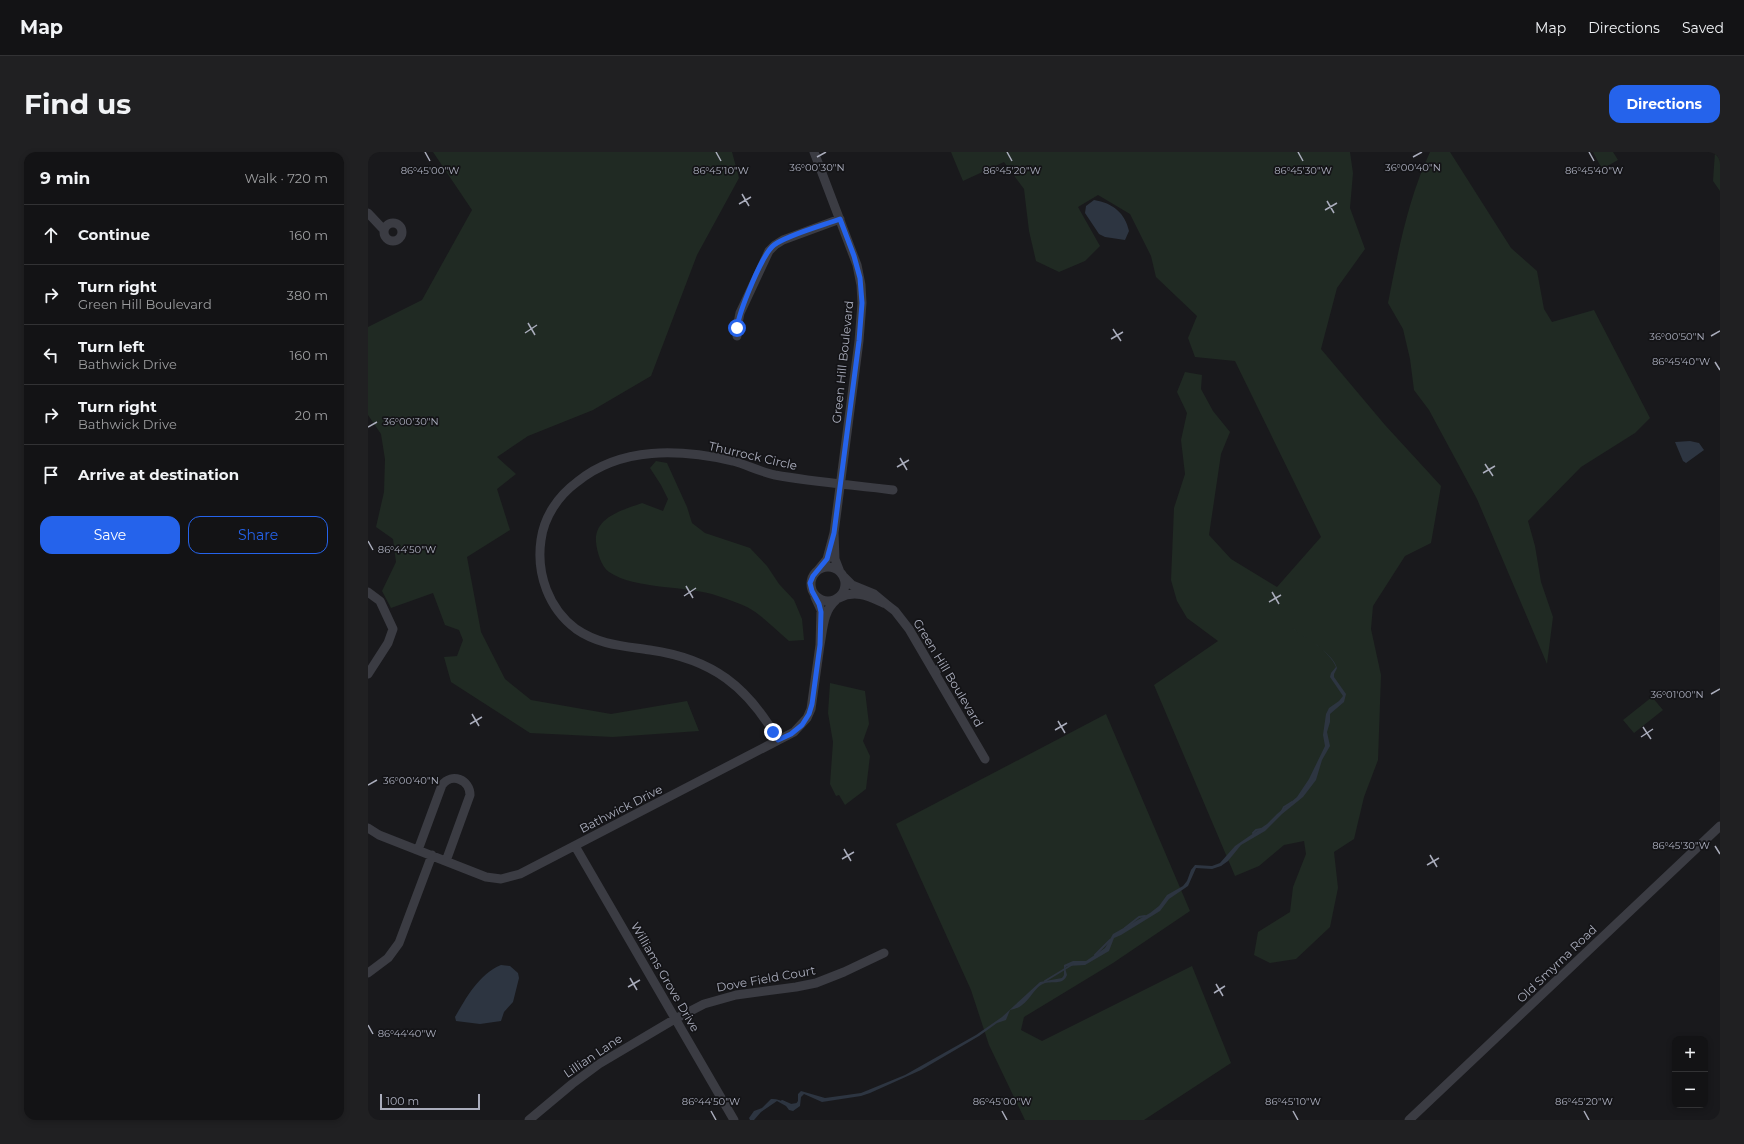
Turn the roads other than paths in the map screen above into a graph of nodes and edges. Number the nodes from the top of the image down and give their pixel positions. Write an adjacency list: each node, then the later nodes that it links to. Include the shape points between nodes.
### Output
1 (814, 152): 3 (street, Green Hill Boulevard)
2 (368, 213): 4 (street)
3 (840, 219): 5 (street, via 775,244 769,251 740,312); 6 (street, Green Hill Boulevard, via 858,271 862,303)
4 (384, 230)
5 (738, 336)
6 (840, 484): 7 (street, Thurrock Circle); 8 (street, Green Hill Boulevard); 19 (street, Thurrock Circle, via 772,474 724,460 674,453 644,453 607,464 566,490 556,502 542,533 539,557 544,584 557,610 571,625 604,643 675,654 713,669 748,698 763,715)
7 (893, 490)
8 (834, 533): 9 (street, Green Hill Boulevard, via 827,559); 10 (street, Green Hill Boulevard, via 835,559)
9 (816, 572): 10 (street, via 830,567); 12 (street, via 810,583)
10 (842, 574): 13 (street, via 845,587); 14 (street, Green Hill Boulevard, via 850,584 874,594)
11 (368, 592): 18 (street, via 380,600 392,630 388,643)
12 (815, 596): 13 (street, via 825,602); 15 (street, Bathwick Drive, via 821,610)
13 (837, 599): 14 (street, Green Hill Boulevard, via 851,594 861,594); 15 (street, Bathwick Drive, via 826,615)
14 (886, 604): 17 (street, Green Hill Boulevard, via 903,621)
15 (820, 645): 19 (street, Bathwick Drive, via 809,714 798,728)
16 (944, 666): 17 (street)
17 (934, 672): 20 (street, Green Hill Boulevard)
18 (368, 674)
19 (778, 740): 23 (street, Bathwick Drive)
20 (985, 759)
21 (1720, 826): 32 (street, Old Smyrna Road)
22 (368, 828): 24 (street, Bathwick Drive, via 379,836)
23 (576, 846): 26 (street, Bathwick Drive, via 520,874 506,878 486,876); 29 (street, Williams Grove Drive)
24 (418, 850): 25 (street, Bathwick Drive); 26 (street, via 442,786 448,780 461,779 468,787 470,795)
25 (432, 855): 26 (street, Bathwick Drive); 28 (street, via 401,940 392,955)
26 (446, 861)
27 (884, 953): 29 (street, Dove Field Court, via 816,983 720,998)
28 (368, 973)
29 (675, 1019): 30 (street, Lillian Lane, via 591,1070); 31 (street, Williams Grove Drive)
30 (529, 1120)
31 (734, 1120)
32 (1409, 1120)

